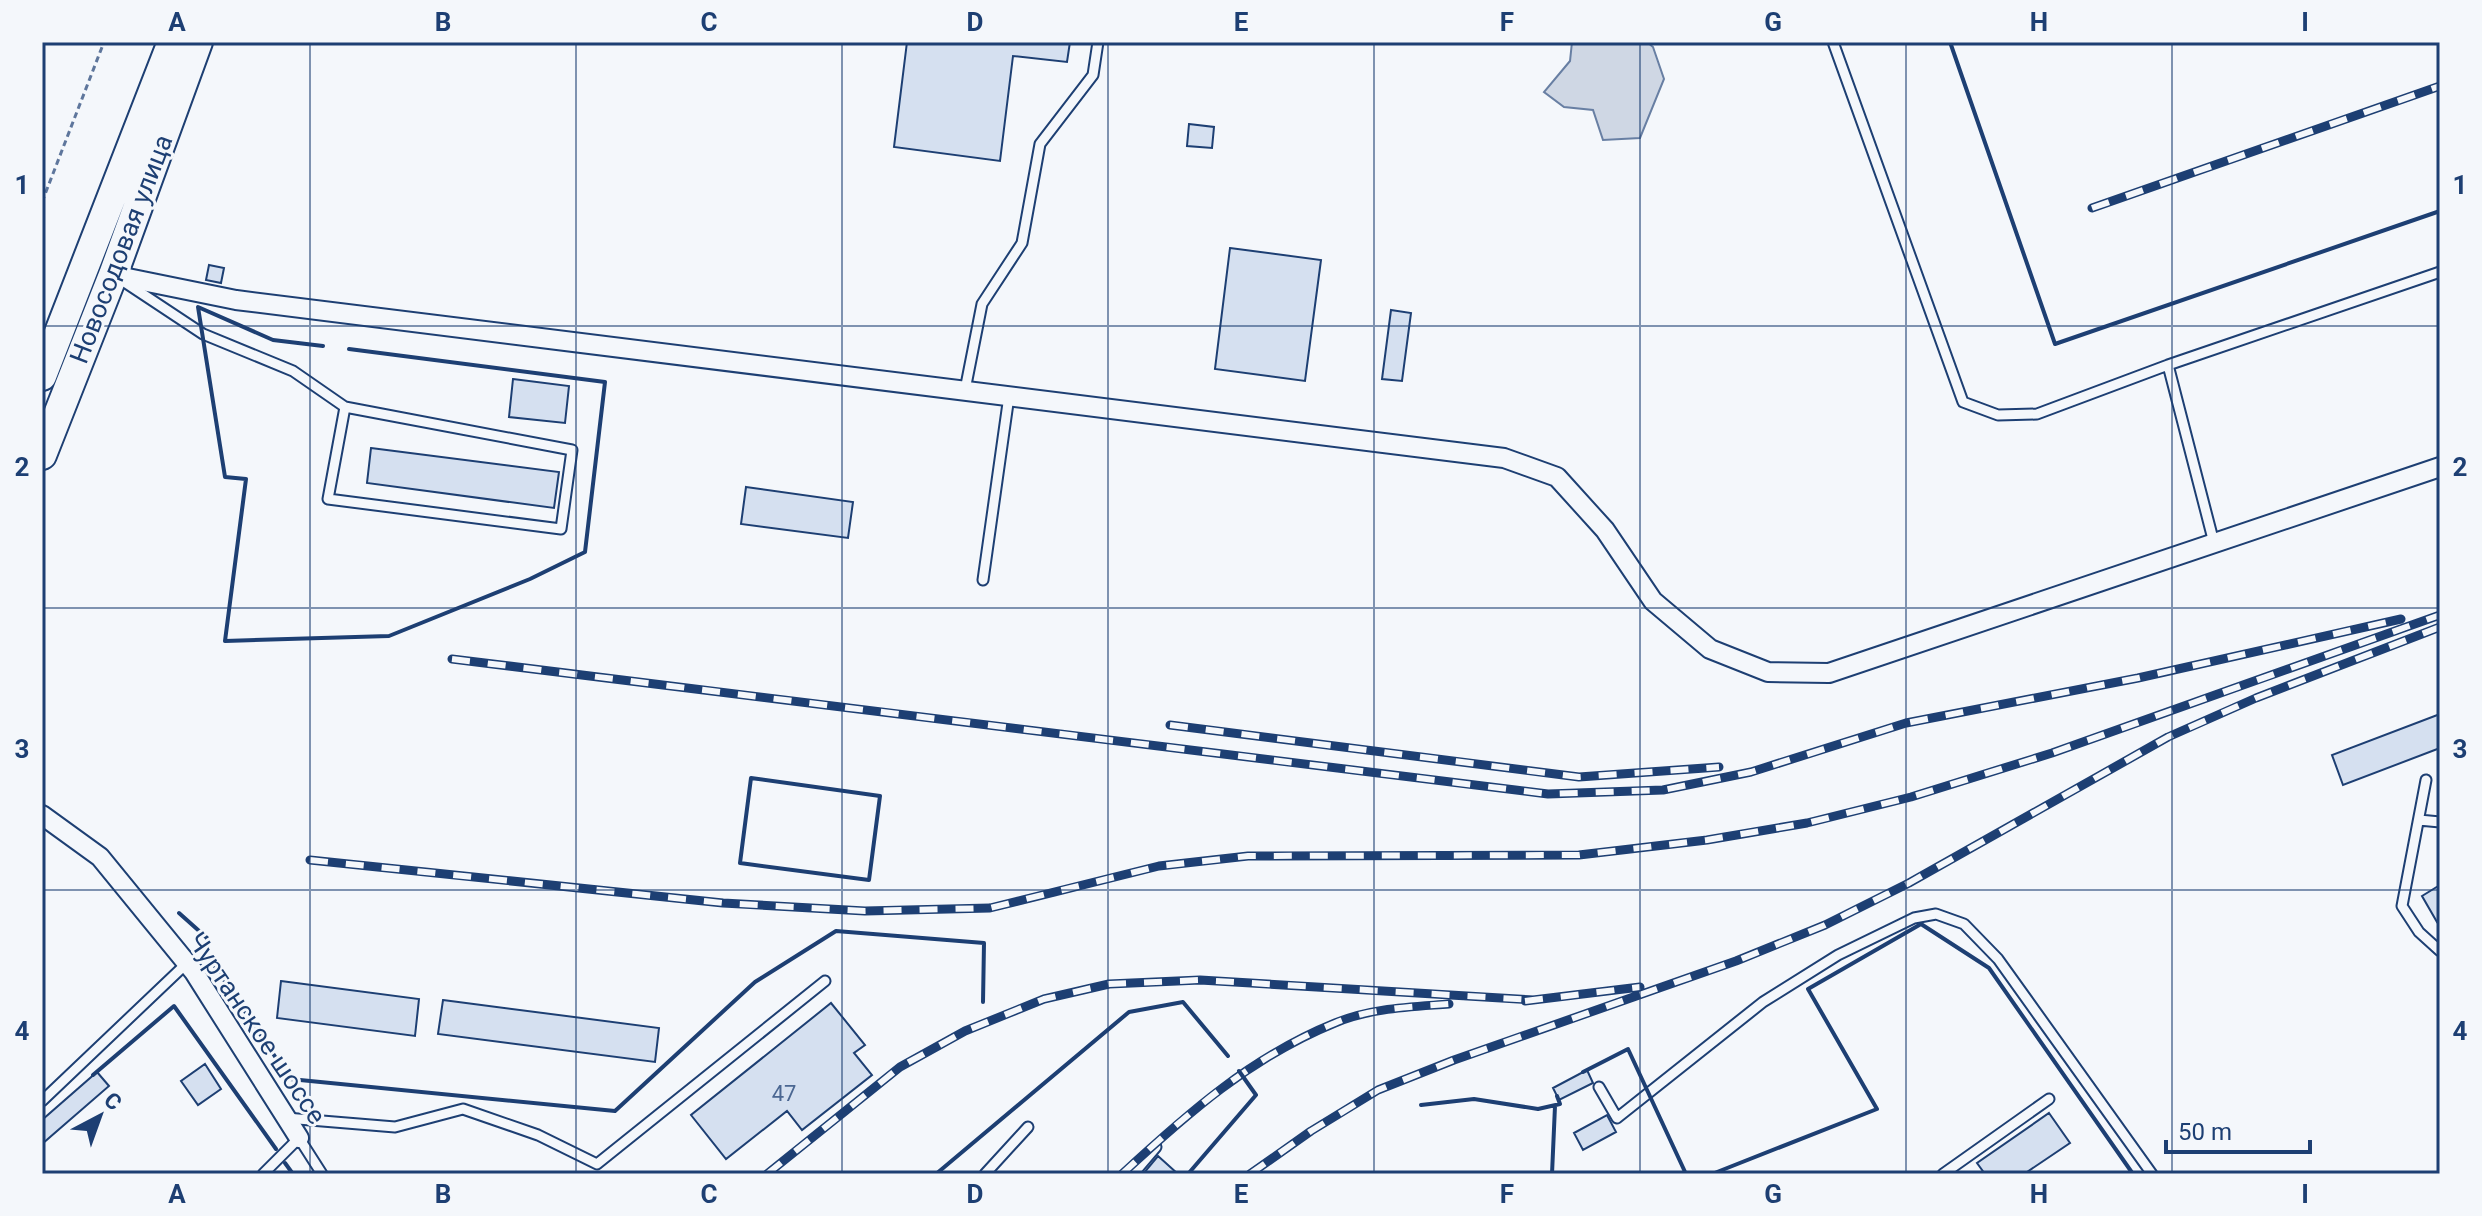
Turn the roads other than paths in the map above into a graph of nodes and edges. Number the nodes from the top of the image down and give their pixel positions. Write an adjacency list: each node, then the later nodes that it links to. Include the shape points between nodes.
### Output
1 (172, 42): 8 (main road, Новосодовая улица)
2 (198, 42): 6 (main road, Новосодовая улица)
3 (1098, 42): 9 (lane, via 1093,75 1040,144 1022,243 982,304)
4 (1833, 42): 7 (lane, via 1963,402 1998,415 2037,414)
5 (2440, 272): 7 (lane)
6 (113, 275): 9 (street, via 236,300); 11 (lane, via 203,334 293,371); 12 (main road, Новосодовая улица)
7 (2168, 365): 14 (lane)
8 (42, 376)
9 (965, 390): 10 (street)
10 (1009, 396): 14 (street, via 1504,458 1557,477 1605,530 1653,601 1710,649 1768,672 1829,673); 15 (lane)
11 (345, 407): 11 (lane, via 572,450 561,529 328,499)
12 (42, 455)
13 (2440, 467): 14 (street)
14 (2214, 543)
15 (983, 580)
16 (2426, 780): 18 (lane)
17 (42, 815): 21 (street, Чуртанское шоссе, via 100,857)
18 (2419, 820): 19 (lane); 20 (lane, via 2402,906)
19 (2440, 822)
20 (2440, 951)
21 (187, 963): 25 (lane); 26 (street, Чуртанское шоссе)
22 (825, 981): 26 (lane, via 597,1164 538,1135 463,1109 395,1127)
23 (1599, 1087): 35 (lane, via 1617,1118 1763,1002 1838,955 1914,918 1936,914 1964,924 1998,959)
24 (2049, 1099): 34 (lane)
25 (42, 1101)
26 (286, 1118): 28 (street, Чуртанское шоссе)
27 (1028, 1127): 32 (lane)
28 (299, 1138): 30 (lane); 31 (lane, Чуртанское шоссе)
29 (1156, 1147): 33 (lane)
30 (263, 1174)
31 (322, 1174)
32 (985, 1174)
33 (1133, 1174)
34 (1943, 1174)
35 (2152, 1174)

